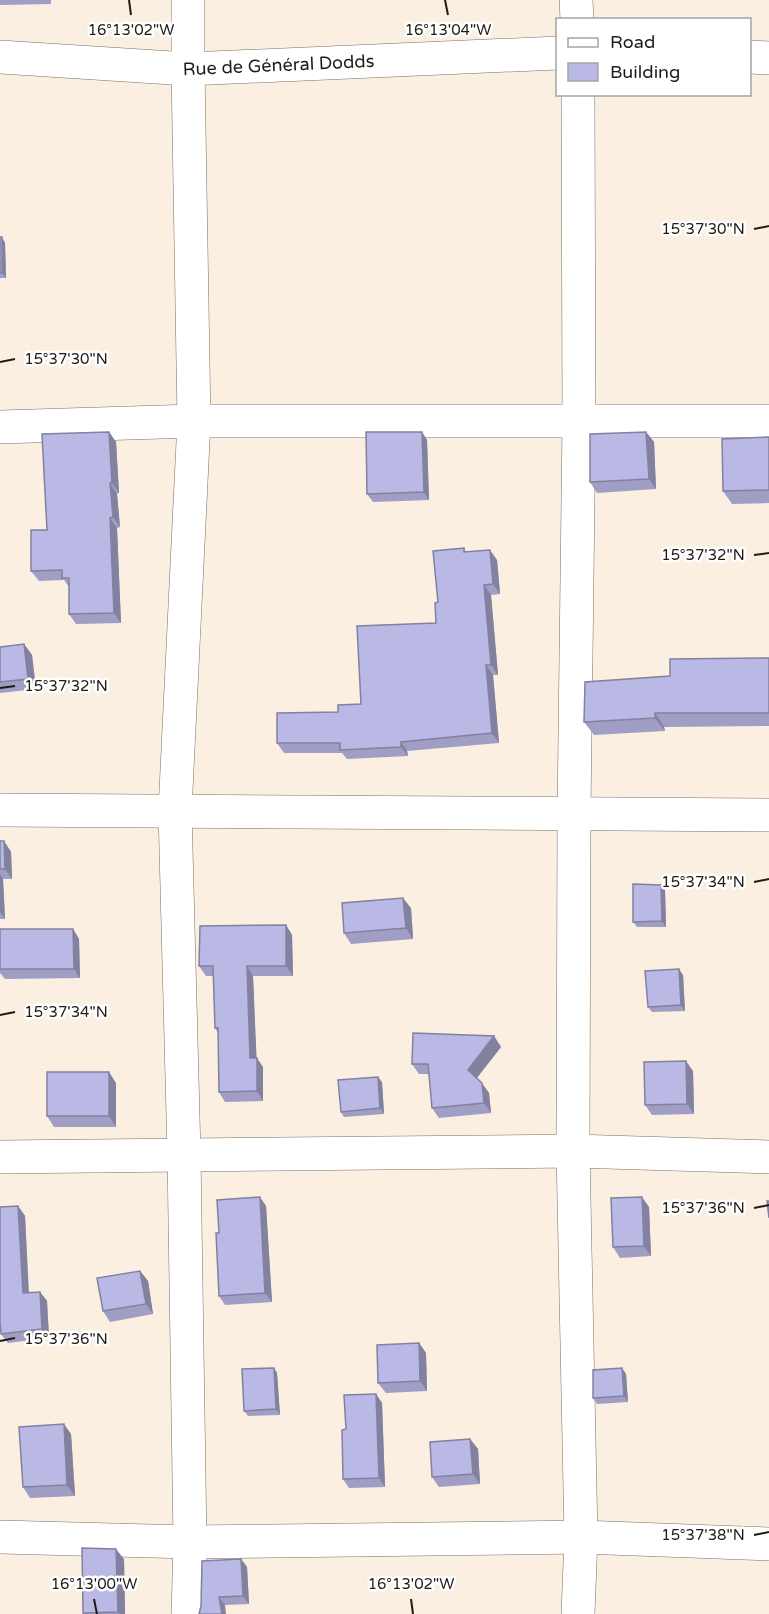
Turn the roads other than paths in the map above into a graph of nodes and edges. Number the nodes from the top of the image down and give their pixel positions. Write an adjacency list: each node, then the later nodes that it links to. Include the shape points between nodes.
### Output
1 (188, 0): 8 (street)
2 (576, 0): 3 (street)
3 (577, 18)
4 (556, 53): 8 (street, Rue de Général Dodds)
5 (0, 57): 8 (street, Rue de Général Dodds)
6 (751, 57): 7 (street)
7 (769, 58)
8 (188, 69): 10 (street)
9 (578, 96): 11 (street)
10 (194, 421): 11 (street); 13 (street); 15 (street)
11 (579, 421): 12 (street); 16 (street)
12 (769, 421)
13 (0, 427)
14 (0, 810): 15 (street)
15 (175, 811): 16 (street); 19 (street)
16 (574, 814): 17 (street); 18 (street)
17 (769, 815)
18 (573, 1151): 19 (street); 21 (street); 23 (street)
19 (184, 1154): 20 (street); 24 (street)
20 (0, 1157)
21 (769, 1157)
22 (0, 1537): 24 (street)
23 (581, 1537): 24 (street); 25 (street); 27 (street)
24 (190, 1542): 26 (street)
25 (769, 1544)
26 (188, 1614)
27 (578, 1614)

